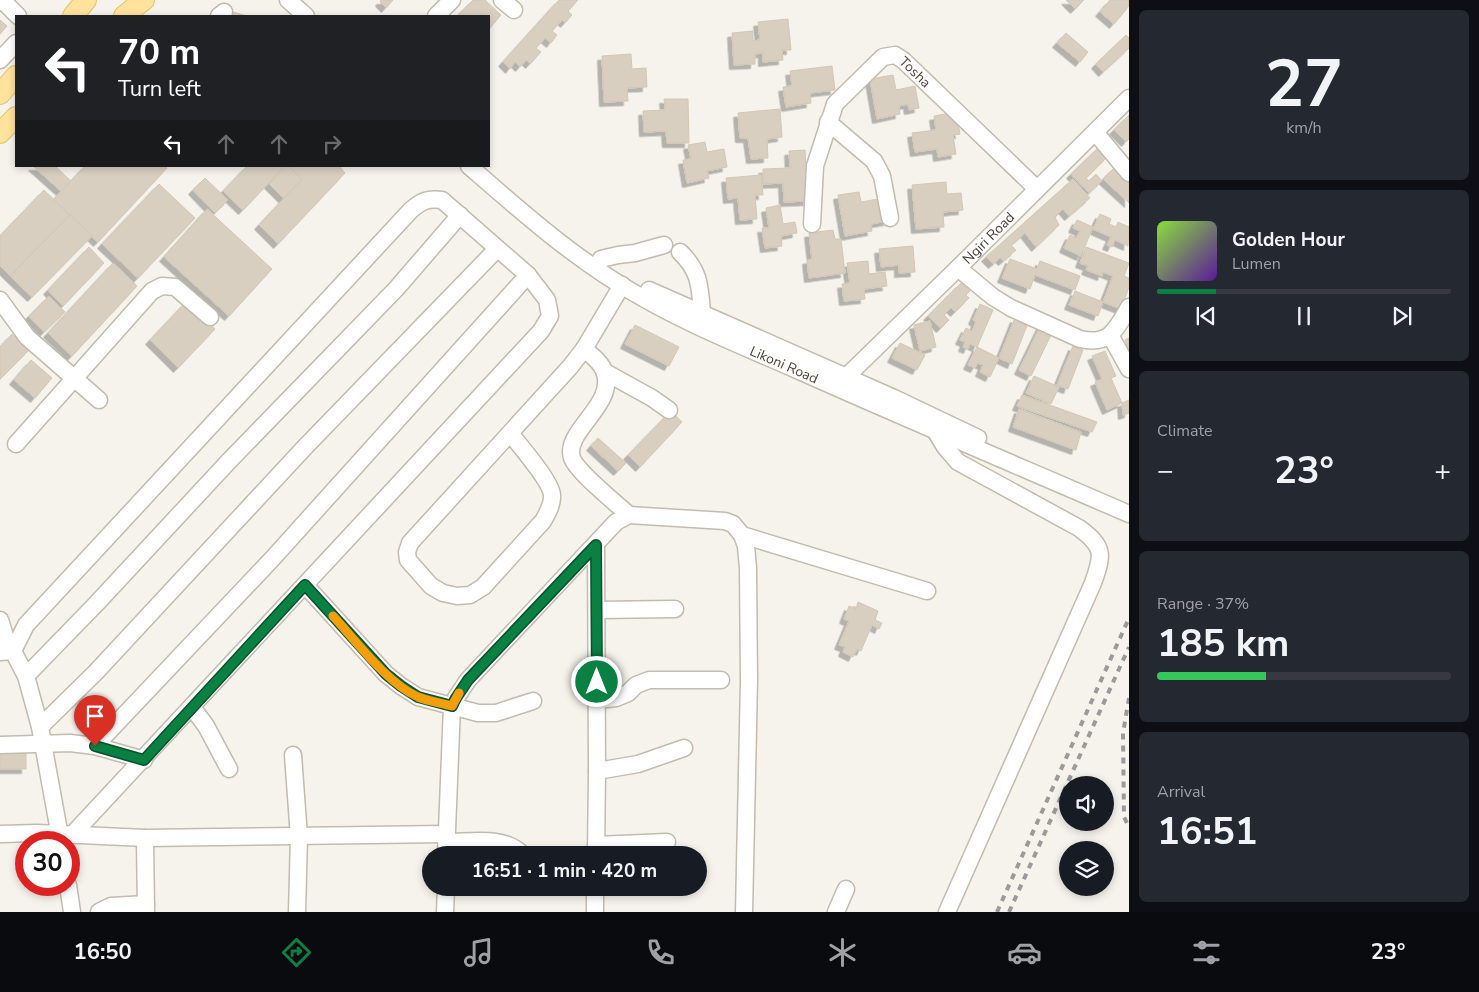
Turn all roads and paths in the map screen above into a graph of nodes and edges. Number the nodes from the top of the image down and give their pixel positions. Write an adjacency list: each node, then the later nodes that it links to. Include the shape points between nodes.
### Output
1 (2, 0): 7 (street)
2 (86, 0): 8 (main road)
3 (144, 0): 9 (main road)
4 (288, 0): 10 (street)
5 (299, 0): 11 (street)
6 (452, 0): 12 (street)
7 (17, 15)
8 (74, 15)
9 (125, 15)
10 (305, 15)
11 (315, 15)
12 (437, 15)
13 (15, 44): 14 (street)
14 (0, 60)
15 (15, 77): 16 (main road)
16 (0, 94)
17 (1129, 98): 19 (street, Ngiri Road)
18 (828, 122): 23 (street, Tosha, via 838,99 877,61 895,54); 25 (street, via 874,161 882,176); 26 (street, Tosha, via 815,166)
19 (1096, 132): 22 (street); 23 (street, Ngiri Road)
20 (470, 167): 33 (street, Likoni Road, via 559,241)
21 (481, 167): 30 (street, Likoni Road, via 524,205)
22 (1129, 174)
23 (1037, 189): 31 (street, Ngiri Road)
24 (460, 215): 28 (street); 60 (street, via 442,200 430,198 411,210 26,625); 61 (street, via 396,289)
25 (890, 218)
26 (812, 224)
27 (664, 245): 30 (street)
28 (497, 249): 32 (street); 67 (street)
29 (680, 252): 36 (street, via 690,262 700,284)
30 (601, 259): 36 (street, Likoni Road, via 644,288)
31 (958, 268): 38 (street, via 1011,308 1080,339 1092,342); 43 (street, Ngiri Road)
32 (528, 275): 55 (street, via 550,306 546,325); 70 (street, via 273,558)
33 (622, 285): 39 (street); 46 (street, Likoni Road, via 703,328)
34 (0, 300): 42 (street, via 27,337)
35 (1129, 307): 38 (street)
36 (702, 313): 43 (street, Likoni Road)
37 (210, 317): 42 (street, via 175,287 162,286 152,291)
38 (1110, 335): 40 (street)
39 (584, 349): 41 (street); 48 (street)
40 (1129, 369)
41 (605, 372): 45 (street); 52 (street, via 606,385 602,397 574,440 572,459)
42 (74, 377): 44 (street); 49 (street)
43 (846, 377): 46 (street, Likoni Road)
44 (99, 400)
45 (669, 410)
46 (912, 414): 47 (street, Likoni Road); 50 (street, Likoni Road)
47 (936, 432): 51 (street, Likoni Road); 100 (street, via 958,462 1079,528 1092,537 1100,553 1094,583)
48 (510, 433): 48 (street, via 547,483 552,496 550,509 543,521 483,587 470,595 443,593 431,586 408,560 410,543)
49 (16, 444)
50 (1129, 508)
51 (1129, 514)
52 (629, 515): 53 (street, via 725,521 733,524); 54 (street, via 616,522)
53 (742, 535): 56 (street); 98 (street, via 748,568 749,681)
54 (596, 545): 58 (street); 65 (street, via 468,680)
55 (305, 585): 65 (street, via 393,680 418,697); 66 (street)
56 (927, 591)
57 (675, 609): 58 (street)
58 (597, 610): 63 (street)
59 (0, 620): 60 (street)
60 (7, 651): 61 (street)
61 (26, 676): 67 (street)
62 (721, 680): 63 (street, via 649,680 616,698)
63 (597, 700): 75 (street)
64 (533, 701): 65 (street, via 496,713)
65 (452, 706): 84 (street)
66 (192, 707): 73 (street); 74 (street)
67 (40, 728): 68 (street)
68 (43, 744): 69 (street); 70 (street); 76 (street)
69 (0, 745)
70 (95, 746): 73 (street)
71 (684, 748): 75 (street, via 638,764)
72 (293, 755): 81 (street)
73 (144, 760): 77 (street)
74 (229, 769)
75 (597, 771): 86 (street)
76 (64, 831)
77 (71, 831)
78 (0, 834): 79 (street)
79 (15, 835)
80 (80, 837): 82 (street)
81 (299, 837): 82 (street); 84 (street); 95 (street)
82 (145, 838): 92 (street)
83 (667, 842): 87 (street)
84 (446, 844): 85 (street, via 496,841)
85 (512, 846)
86 (596, 846)
87 (632, 846)
88 (846, 890): 99 (street)
89 (70, 896): 93 (street)
90 (446, 896): 96 (street)
91 (595, 896): 97 (street)
92 (146, 908): 94 (street, via 111,906)
93 (72, 912)
94 (99, 912)
95 (297, 912)
96 (445, 912)
97 (595, 912)
98 (744, 912)
99 (836, 912)
100 (947, 912)

